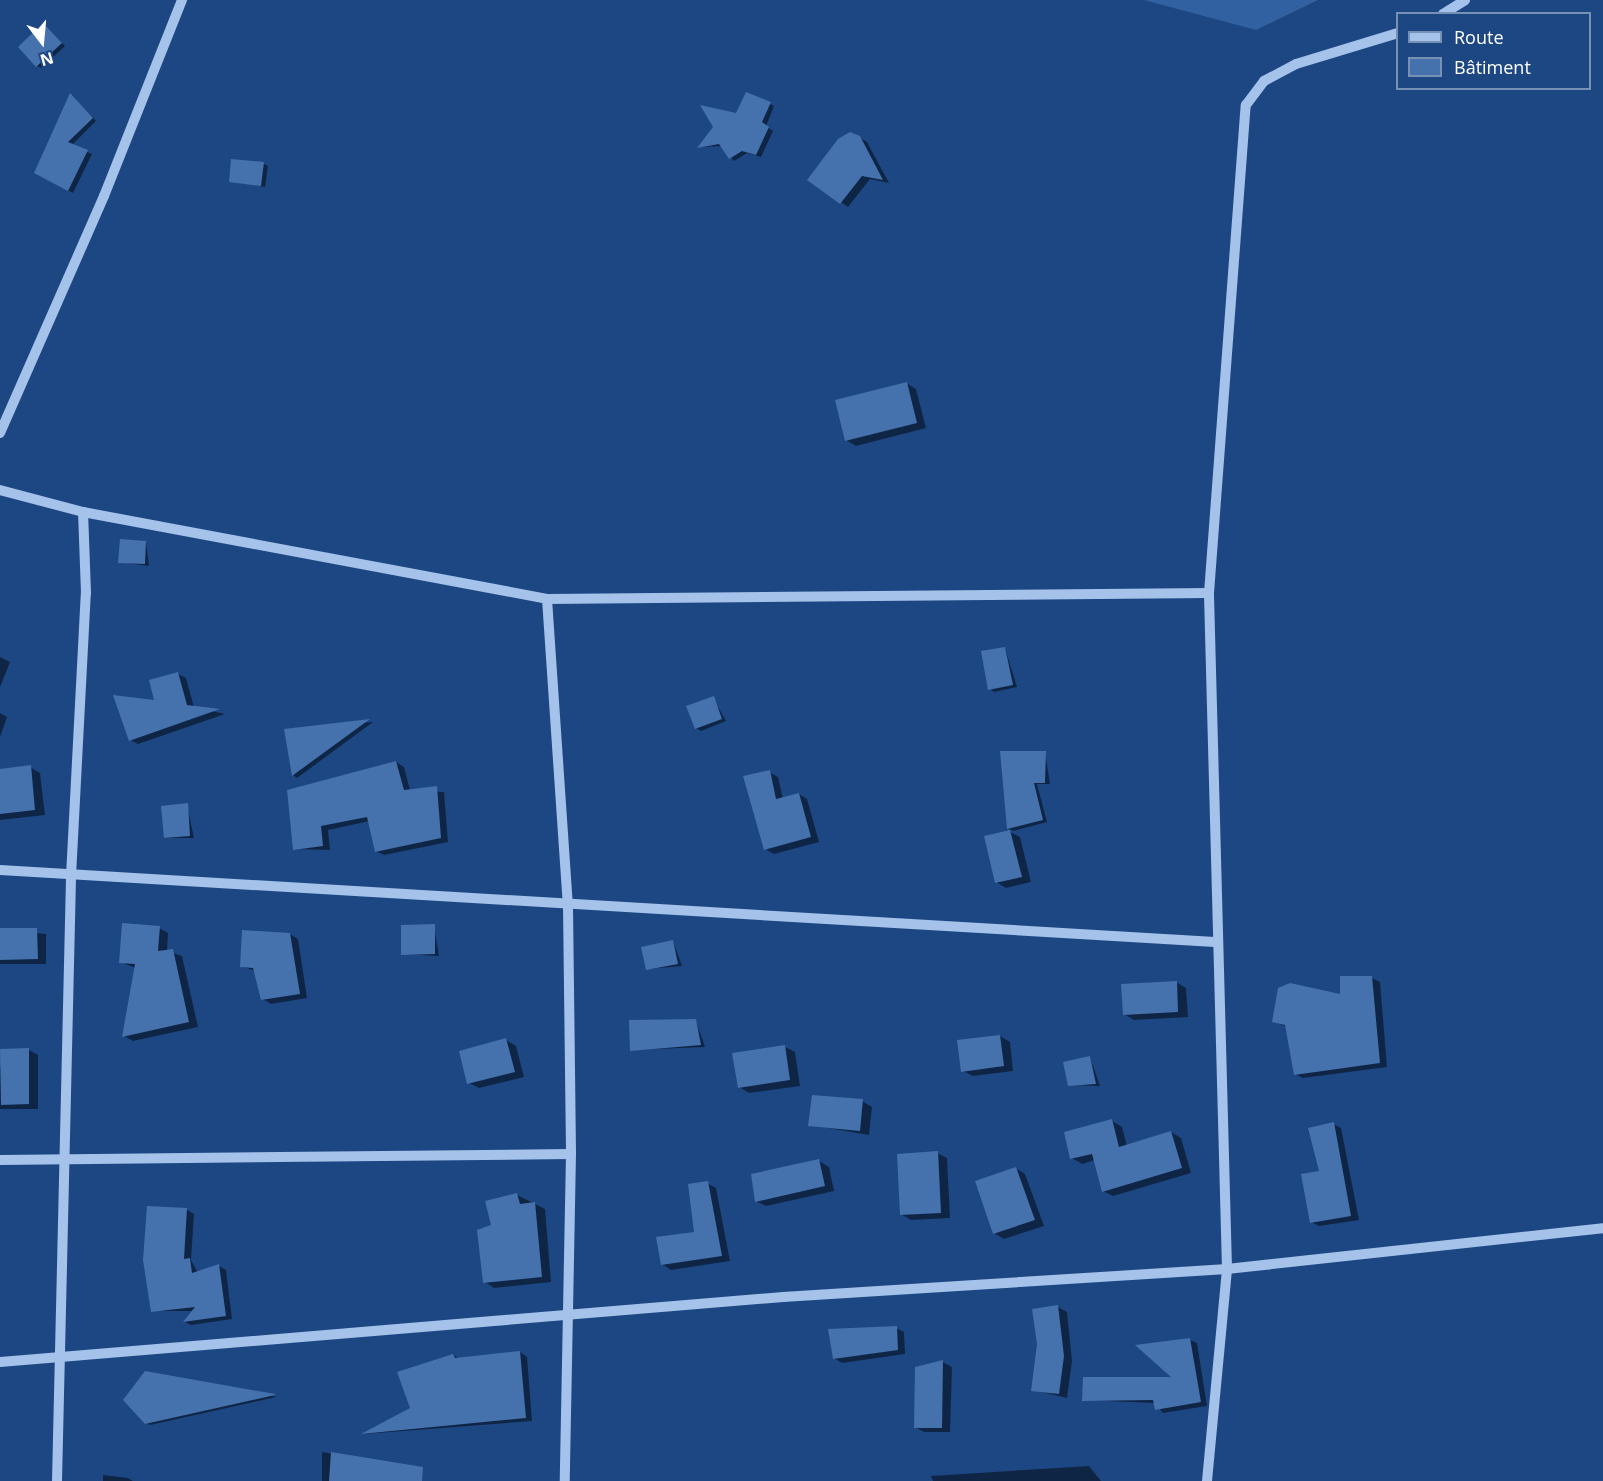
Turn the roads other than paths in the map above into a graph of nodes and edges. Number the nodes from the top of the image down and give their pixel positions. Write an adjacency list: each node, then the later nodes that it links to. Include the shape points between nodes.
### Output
1 (182, 0): 5 (street, via 104,196)
2 (1465, 0): 3 (street)
3 (1446, 12)
4 (1396, 34): 8 (street, via 1296,64 1264,81 1246,105)
5 (0, 433)
6 (0, 490): 7 (street)
7 (83, 512): 9 (street); 11 (street, via 86,605)
8 (1209, 593): 9 (street); 13 (street)
9 (547, 599): 12 (street)
10 (0, 870): 11 (street)
11 (71, 876): 12 (street); 16 (street)
12 (568, 906): 13 (street); 14 (street)
13 (1215, 942): 18 (street)
14 (571, 1154): 16 (street); 19 (street)
15 (0, 1160): 16 (street)
16 (64, 1161): 20 (street)
17 (1603, 1228): 18 (street)
18 (1227, 1269): 19 (street); 24 (street)
19 (565, 1315): 20 (street); 23 (street)
20 (58, 1358): 21 (street); 22 (street)
21 (0, 1362)
22 (57, 1481)
23 (565, 1481)
24 (1207, 1481)

